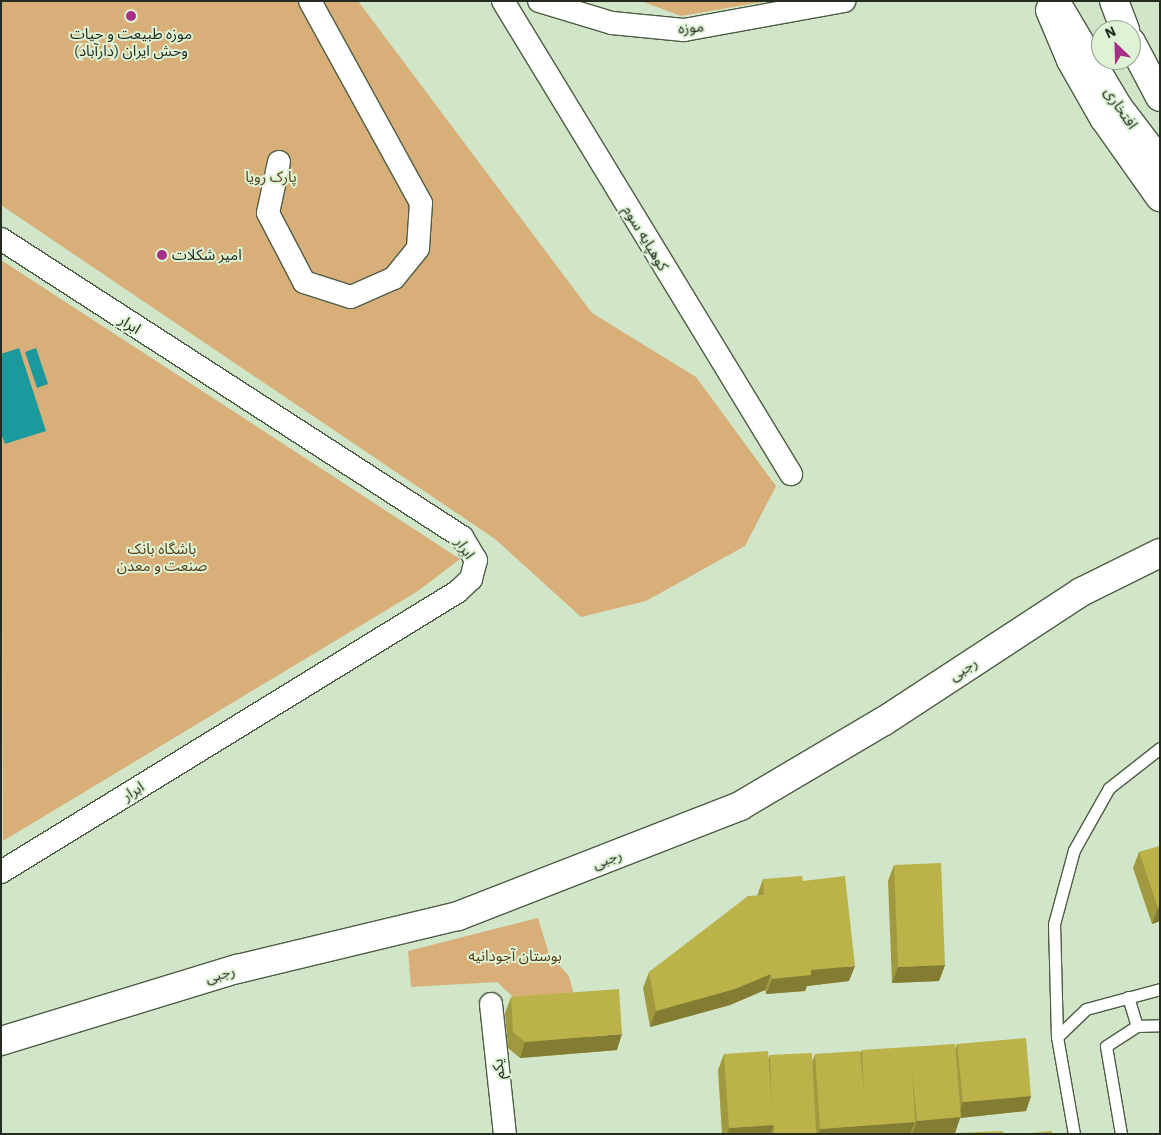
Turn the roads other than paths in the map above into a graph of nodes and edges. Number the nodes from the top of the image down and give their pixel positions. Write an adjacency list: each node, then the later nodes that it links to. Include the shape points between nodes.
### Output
1 (310, 1): 11 (street, via 420,202 418,248 394,278 352,297 304,282 268,214)
2 (503, 1): 15 (street, کوهپایه سوم)
3 (539, 1): 4 (street, موزه, via 612,23 684,30)
4 (844, 1)
5 (1046, 1): 13 (main road, via 1071,60 1104,118)
6 (1054, 1): 12 (main road, افتخاری, via 1118,107)
7 (1114, 1): 8 (main road)
8 (1122, 20)
9 (1141, 61): 10 (main road)
10 (1160, 97)
11 (279, 162)
12 (1160, 162)
13 (1160, 197)
14 (1, 239): 18 (street, ابرار, via 462,537 476,560 471,579 457,592)
15 (790, 474)
16 (1160, 554): 25 (main road, رجبی, via 1081,592 884,721 740,806 458,916 237,969)
17 (1160, 748): 24 (lane, via 1109,788 1074,850 1054,924)
18 (1, 872)
19 (1160, 989): 20 (lane)
20 (1128, 997): 23 (lane); 24 (lane, via 1086,1009)
21 (491, 1004): 26 (street, یکم)
22 (1160, 1025): 23 (lane)
23 (1136, 1026): 28 (lane, via 1106,1046)
24 (1057, 1037): 27 (lane)
25 (1, 1041)
26 (505, 1134)
27 (1074, 1134)
28 (1122, 1134)

